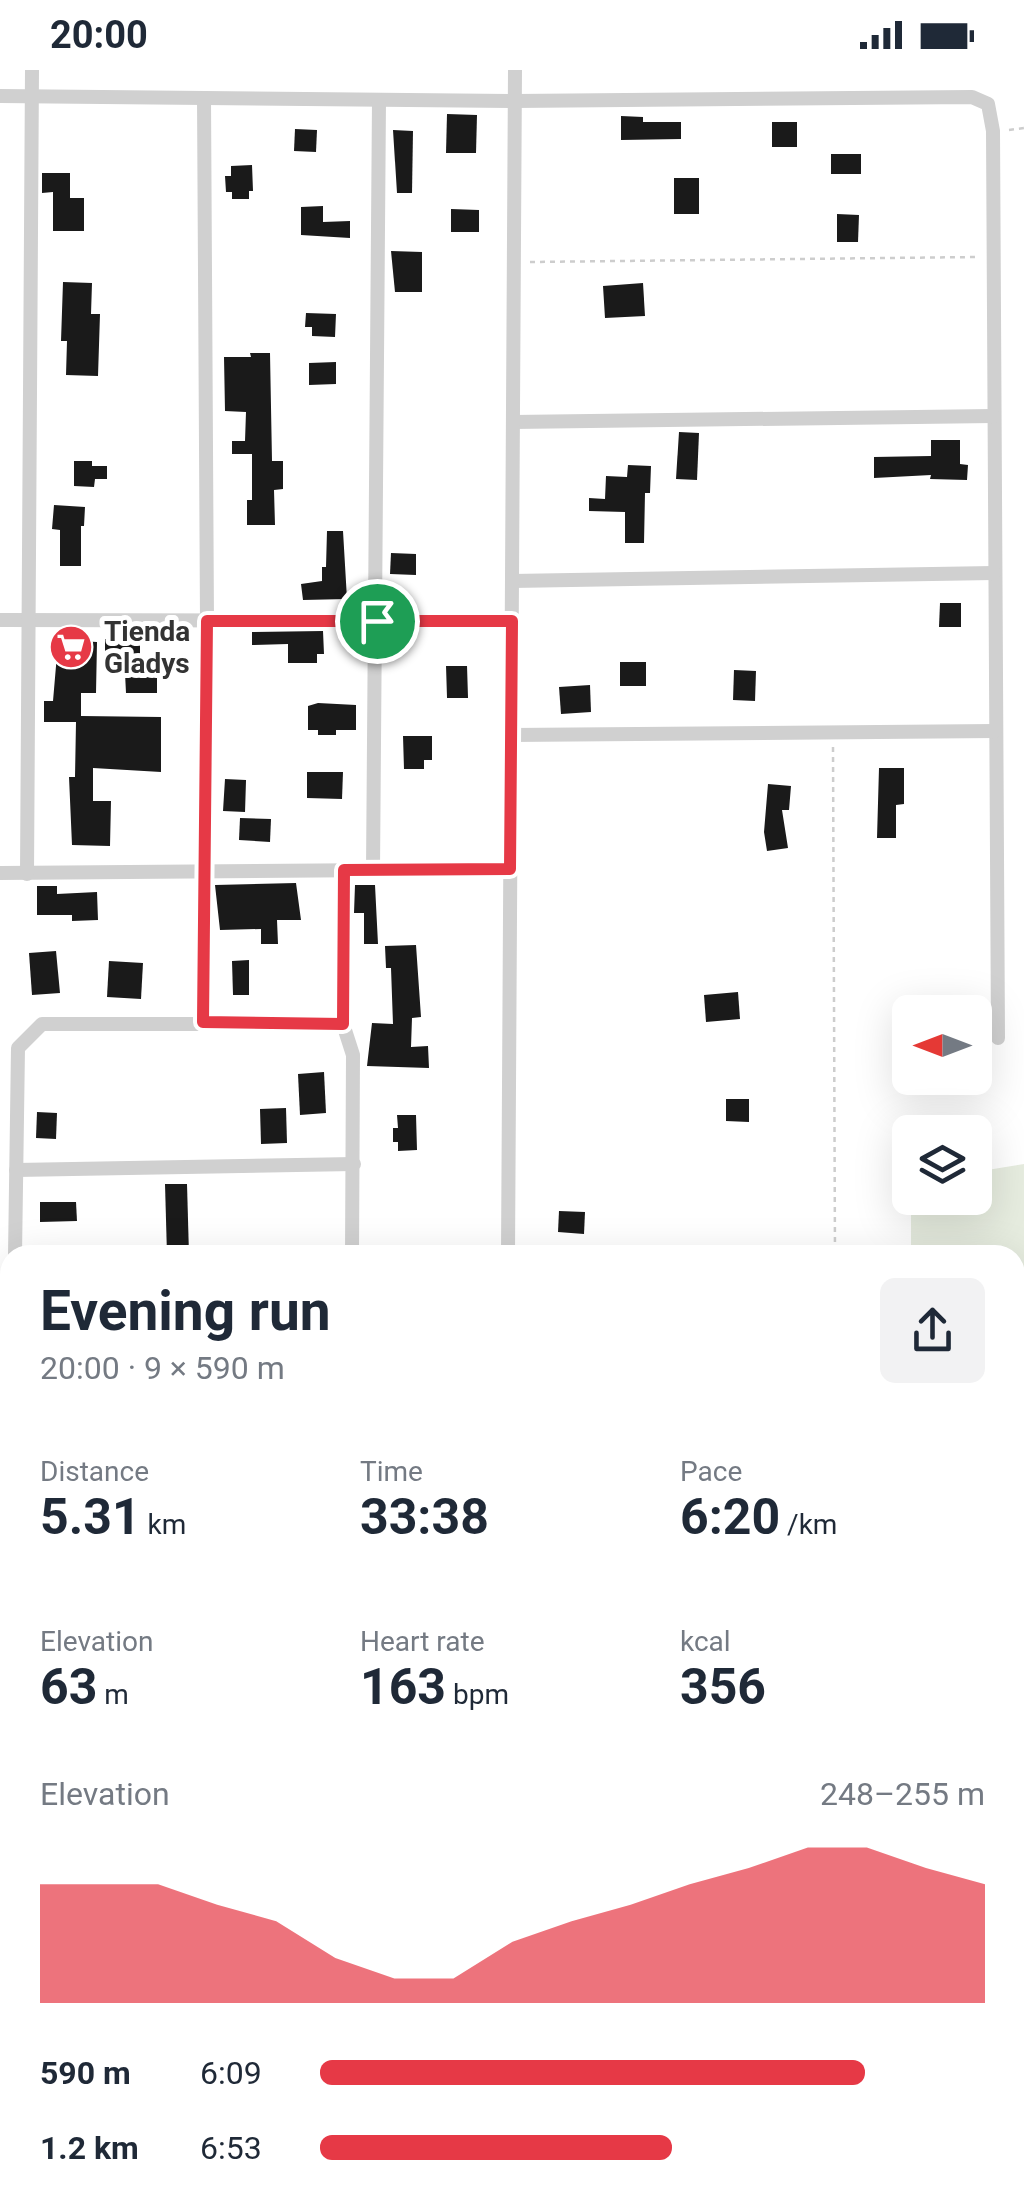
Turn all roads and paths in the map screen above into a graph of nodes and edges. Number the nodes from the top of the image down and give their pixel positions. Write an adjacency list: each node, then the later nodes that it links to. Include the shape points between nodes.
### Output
1 (32, 70): 4 (street)
2 (514, 70): 7 (street)
3 (0, 96): 4 (street)
4 (32, 96): 5 (street); 15 (street)
5 (204, 98): 6 (street); 16 (street)
6 (379, 100): 7 (street); 17 (street)
7 (515, 102): 8 (street, via 972,97 988,104 993,131); 9 (street)
8 (992, 256): 9 (path); 10 (street)
9 (514, 262): 11 (street)
10 (993, 416): 11 (street); 12 (street)
11 (513, 422): 13 (street)
12 (994, 573): 13 (street); 19 (street)
13 (512, 581): 18 (street)
14 (0, 620): 15 (street)
15 (29, 621): 16 (street); 26 (street)
16 (207, 621): 17 (street); 27 (street)
17 (377, 621): 18 (street); 24 (street)
18 (512, 621): 21 (street)
19 (996, 730): 20 (street); 30 (street)
20 (832, 732): 21 (street); 36 (path)
21 (512, 735): 22 (street)
22 (510, 869): 24 (street); 35 (street)
23 (344, 870): 24 (street); 27 (street); 29 (street)
24 (373, 871)
25 (0, 874): 26 (street)
26 (27, 874): 27 (street)
27 (203, 874): 28 (street)
28 (203, 1022): 29 (street); 32 (street, via 42,1024 18,1048)
29 (343, 1024): 31 (street, via 353,1055)
30 (998, 1038)
31 (354, 1164): 32 (street); 34 (street)
32 (16, 1170): 33 (street)
33 (15, 1245)
34 (352, 1245)
35 (508, 1245)
36 (835, 1245)

